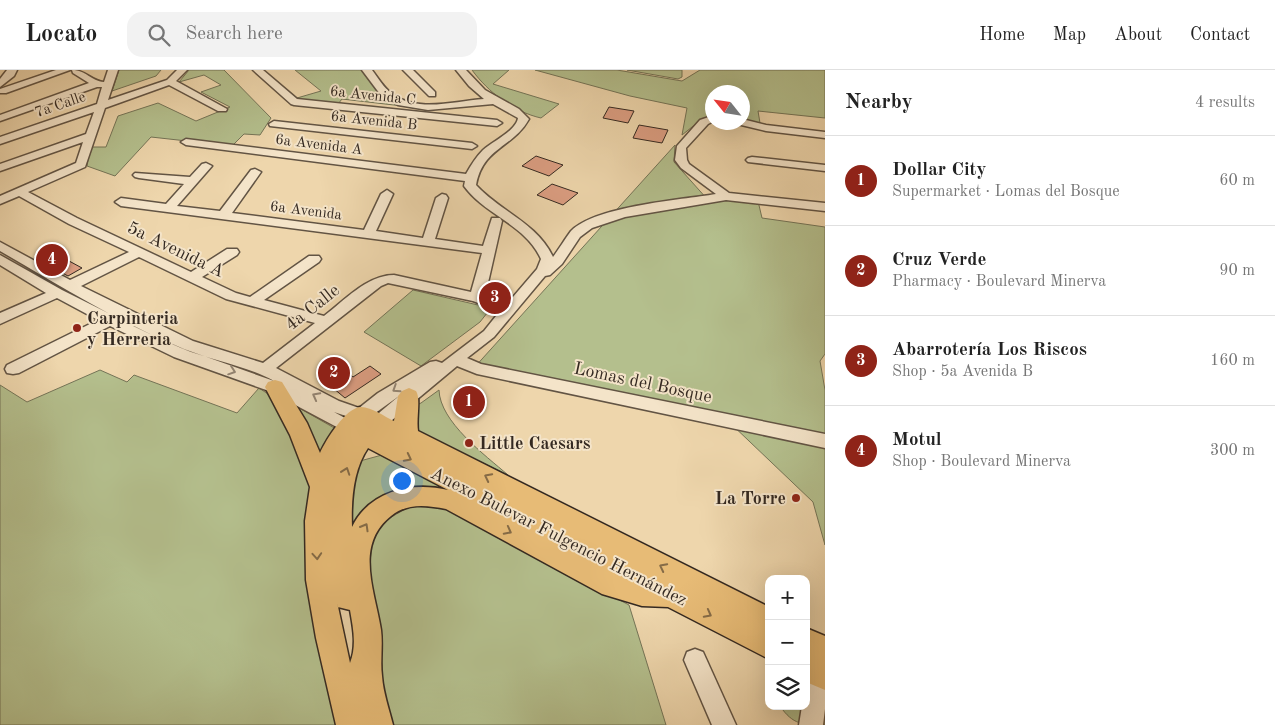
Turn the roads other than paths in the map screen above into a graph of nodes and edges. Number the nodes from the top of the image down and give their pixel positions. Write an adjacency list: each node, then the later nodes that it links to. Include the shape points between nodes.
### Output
1 (25, 70): 10 (street)
2 (113, 70): 14 (street)
3 (182, 70): 11 (street, 7a Calle)
4 (258, 70): 27 (street, 6a Avenida C, via 294,102)
5 (368, 70): 12 (street)
6 (376, 70): 12 (street)
7 (408, 70): 16 (street)
8 (461, 70): 17 (street, via 468,81)
9 (70, 71): 13 (street); 15 (street)
10 (11, 72): 15 (street)
11 (170, 82): 19 (street, 7a Calle); 21 (street)
12 (382, 82): 18 (street, via 388,96 406,104 429,107)
13 (96, 84): 14 (street); 22 (street, via 44,91)
14 (108, 85): 19 (street)
15 (1, 87)
16 (432, 94)
17 (490, 98): 18 (street); 42 (street, via 523,116 524,121 488,152)
18 (461, 101): 27 (street)
19 (102, 105): 28 (street); 30 (street, 7a Calle)
20 (0, 109): 22 (street)
21 (222, 109)
22 (5, 117)
23 (705, 122): 45 (street, via 681,148 681,160)
24 (274, 124): 27 (street, 6a Avenida B)
25 (497, 124): 27 (street, 6a Avenida C)
26 (750, 124): 29 (street)
27 (452, 131): 32 (street, 6a Avenida B)
28 (90, 136): 35 (street); 36 (street)
29 (825, 136)
30 (0, 141)
31 (186, 142): 40 (street, 6a Avenida A)
32 (472, 146)
33 (752, 160): 37 (street)
34 (206, 166): 41 (street)
35 (78, 167): 43 (street)
36 (0, 168)
37 (825, 168)
38 (255, 172): 51 (street)
39 (139, 175): 41 (street)
40 (449, 175): 42 (street, 6a Avenida A, via 461,183)
41 (192, 181): 50 (street)
42 (471, 182): 63 (street, 6a Avenida A, via 476,193 541,242 548,259)
43 (19, 192): 47 (street); 57 (street, 5a Avenida A)
44 (387, 194): 53 (street)
45 (726, 196): 49 (street); 63 (street, via 601,219 576,234 556,261)
46 (442, 198): 54 (street)
47 (0, 200)
48 (120, 202): 50 (street, 6a Avenida)
49 (825, 207)
50 (169, 208): 51 (street, 6a Avenida)
51 (223, 216): 53 (street, 6a Avenida)
52 (496, 221): 56 (street)
53 (368, 234): 54 (street, 6a Avenida)
54 (428, 242): 56 (street, 6a Avenida)
55 (0, 246): 64 (street)
56 (488, 250): 65 (street)
57 (140, 252): 61 (street, 5a Avenida A); 64 (street)
58 (232, 252): 61 (street)
59 (314, 259): 66 (street)
60 (3, 264): 64 (street)
61 (190, 278): 66 (street, 5a Avenida A)
62 (386, 279): 65 (street); 70 (street, 4a Calle)
63 (532, 283): 67 (street)
64 (64, 289): 68 (street); 69 (street); 73 (street)
65 (477, 298): 67 (street)
66 (252, 302): 70 (street, 5a Avenida A)
67 (510, 310): 71 (street, via 489,334)
68 (0, 320)
69 (110, 320): 72 (street); 73 (street, one-way to 73, via 179,353)
70 (325, 321): 73 (street, 4a Calle)
71 (455, 359): 74 (street); 75 (street, one-way to 75, via 403,384); 77 (street, Lomas del Bosque, via 477,369)
72 (13, 369)
73 (270, 378): 75 (street); 78 (main road, via 308,447)
74 (409, 396): 75 (street); 76 (main road, via 405,418)
75 (363, 425): 76 (main road, Anexo Bulevar Fulgencio Hernández); 78 (main road, via 332,453); 79 (main road, Anexo Bulevar Fulgencio Hernández, one-way to 79); 85 (main road, one-way to 75, via 341,567 340,510 344,476)
76 (407, 436): 80 (main road, Anexo Bulevar Fulgencio Hernández, one-way to 76)
77 (825, 441)
78 (322, 487): 86 (main road, one-way to 86, via 316,518 316,556 321,594)
79 (672, 595): 81 (main road, Anexo Bulevar Fulgencio Hernández, one-way to 81); 85 (main road, one-way to 79, via 368,632 357,586 357,544 362,531 380,509 407,497 437,497 452,501 611,586 642,594)
80 (767, 620)
81 (765, 644)
82 (810, 647): 84 (main road)
83 (695, 660): 88 (street)
84 (820, 663): 89 (street)
85 (367, 678): 87 (main road)
86 (351, 725)
87 (378, 725)
88 (724, 725)
89 (811, 725)

